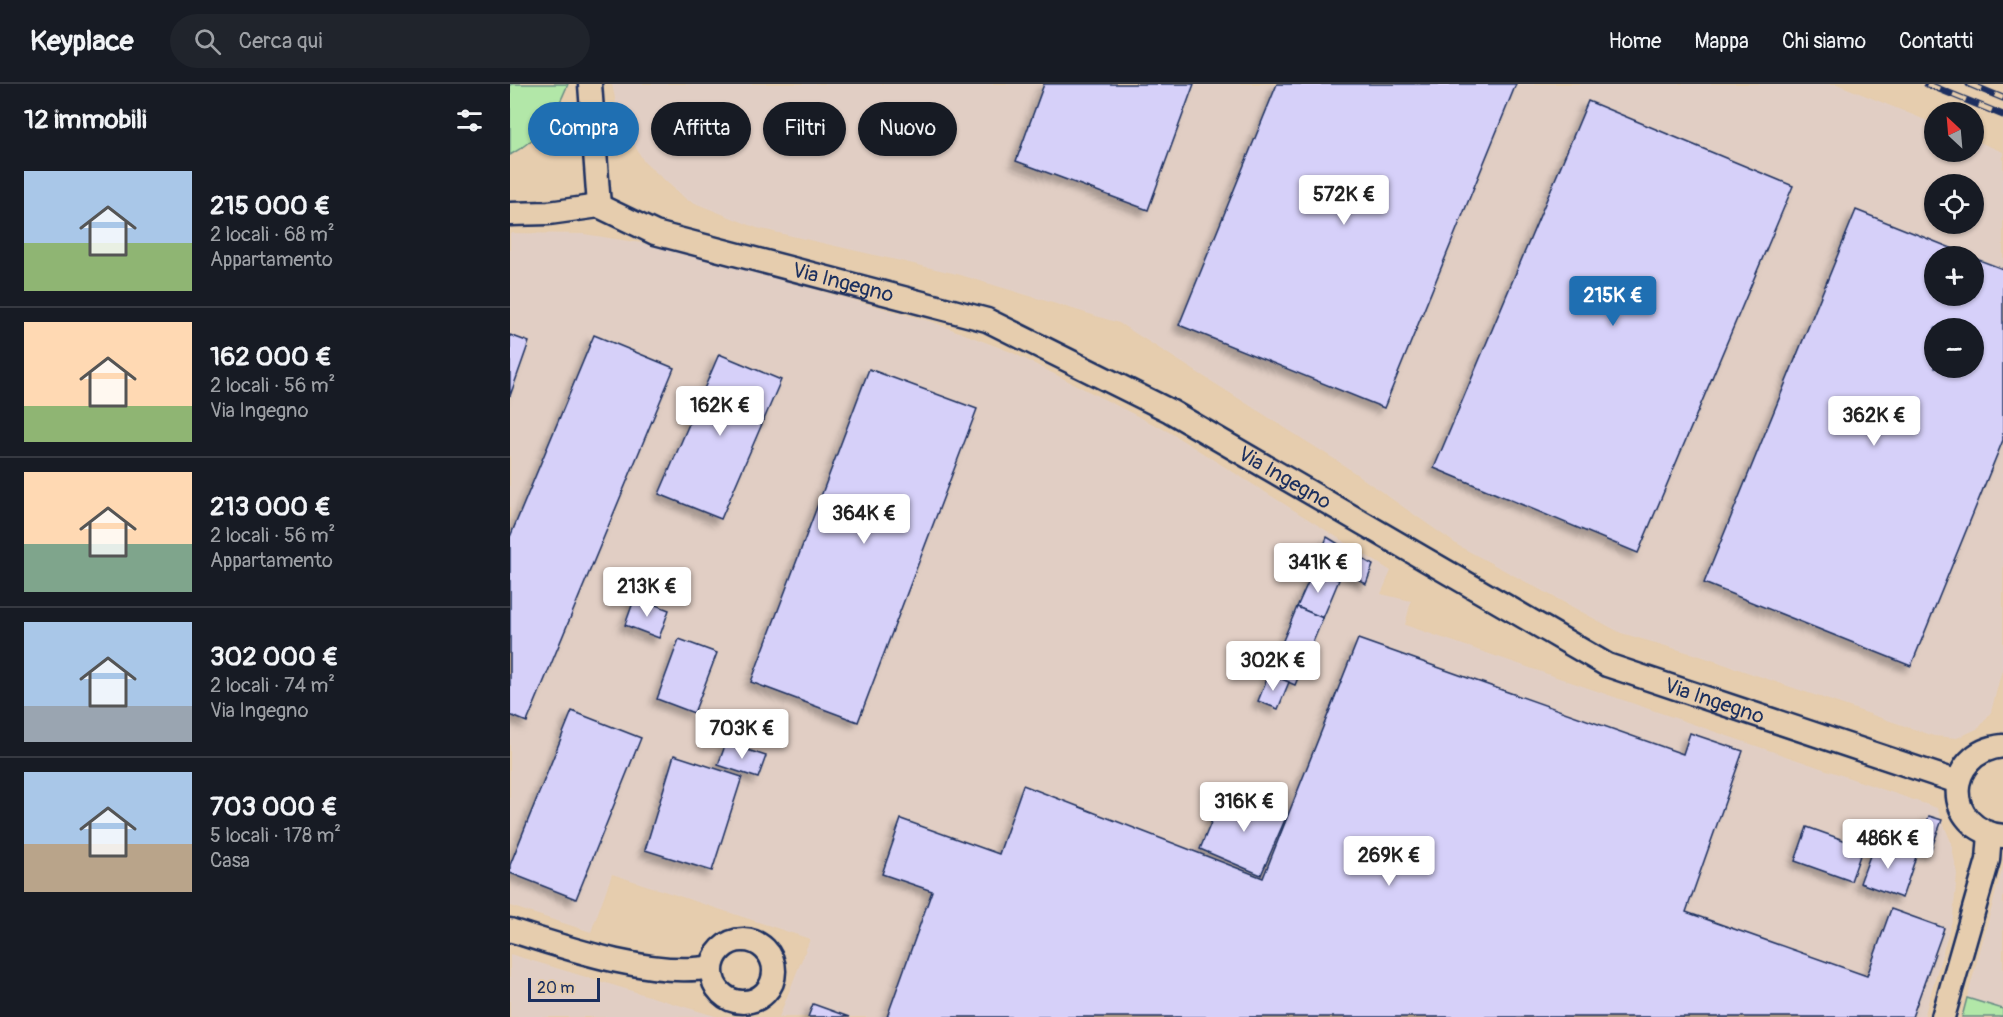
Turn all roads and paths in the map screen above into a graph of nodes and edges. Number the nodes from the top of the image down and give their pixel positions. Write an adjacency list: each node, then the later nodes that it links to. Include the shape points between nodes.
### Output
1 (590, 84): 2 (street)
2 (599, 206): 3 (street); 5 (street, Via Ingegno, via 655,233 987,320 1170,411 1607,665)
3 (510, 214)
4 (2003, 746): 5 (street, via 1970,759)
5 (1958, 782): 6 (street, via 1964,815 1980,830)
6 (1997, 835): 9 (street)
7 (510, 930): 8 (street, via 628,963 695,970)
8 (711, 967)
9 (1943, 1017)

